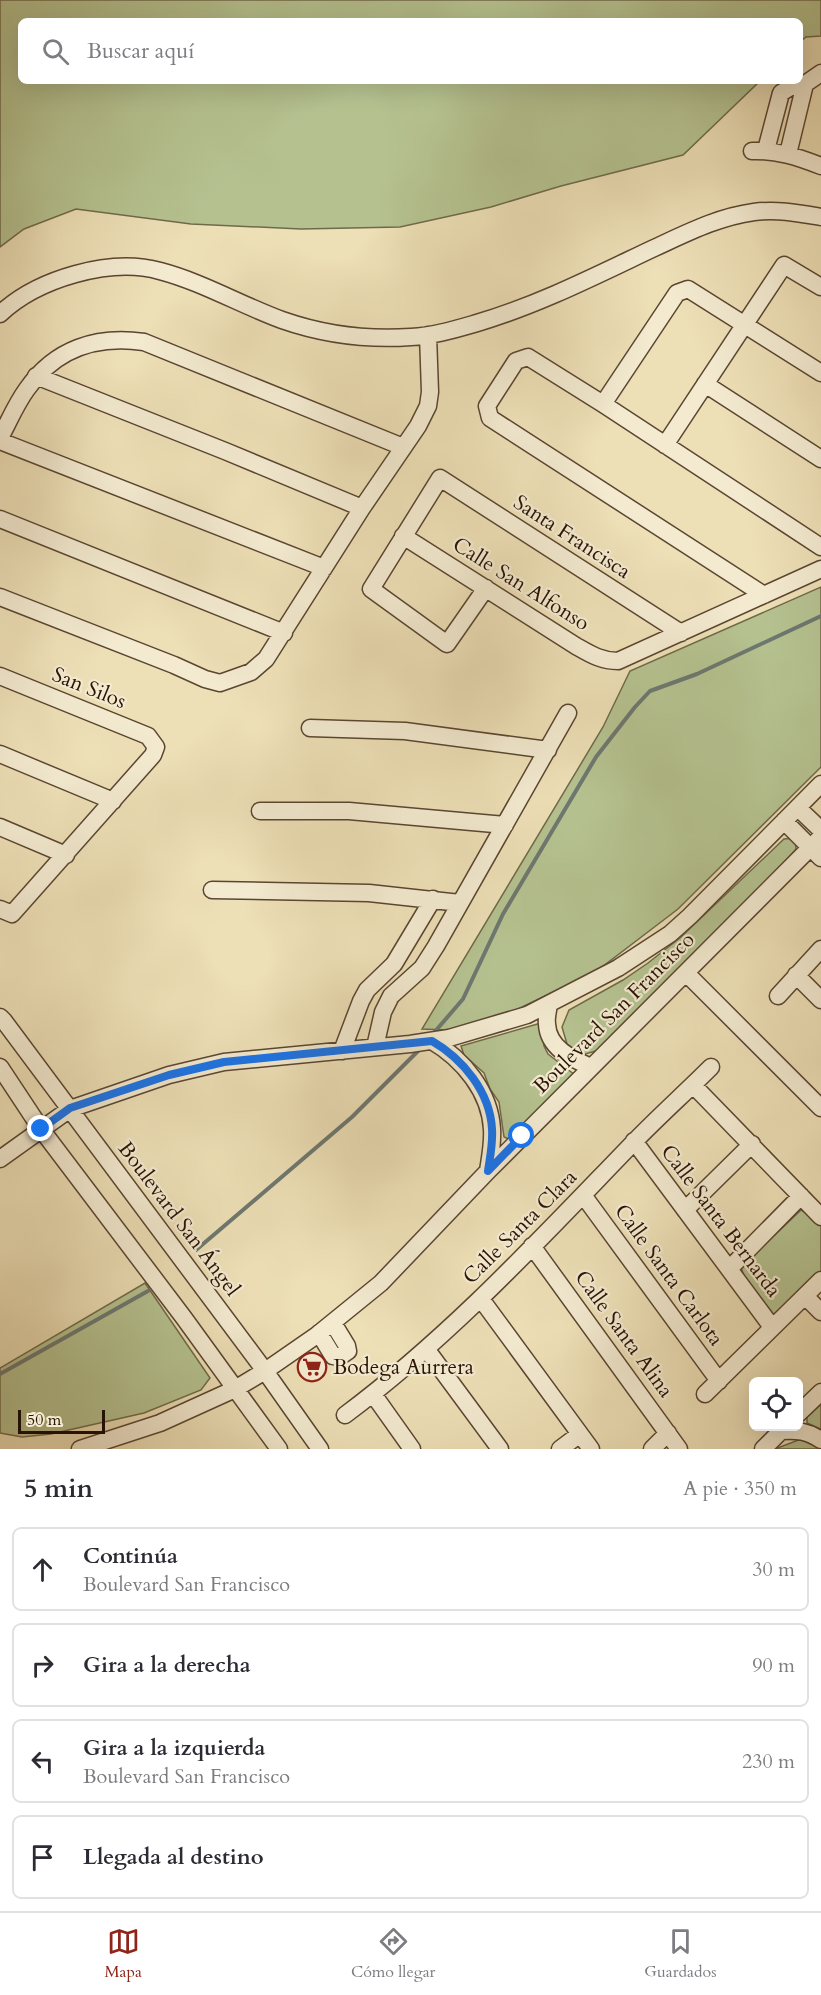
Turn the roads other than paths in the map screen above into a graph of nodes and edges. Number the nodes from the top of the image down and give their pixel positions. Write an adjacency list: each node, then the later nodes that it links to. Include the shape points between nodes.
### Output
1 (821, 73): 2 (street)
2 (805, 84): 3 (street); 3 (street, via 781,93 759,150)
3 (788, 154): 4 (street)
4 (821, 166)
5 (821, 216): 9 (street, via 771,211 710,222 514,312)
6 (821, 287): 8 (street, via 784,265)
7 (0, 314): 9 (street, via 33,290 57,280 108,268 134,267 179,277 313,329 372,337)
8 (744, 324): 10 (street); 12 (street); 13 (street, via 688,289 677,293)
9 (428, 335): 16 (street, via 428,406)
10 (821, 373)
11 (36, 376): 14 (street); 16 (street, via 63,353 92,343 110,339 144,342); 18 (street)
12 (705, 384): 15 (street); 17 (street)
13 (603, 404): 15 (street); 25 (street, via 528,357 516,361 487,406 490,418)
14 (0, 439): 22 (street)
15 (665, 445): 21 (street)
16 (403, 447): 18 (street)
17 (821, 459)
18 (362, 508): 22 (street)
19 (0, 519): 27 (street)
20 (404, 537): 24 (street, Calle San Alfonso); 24 (street, via 371,589 447,644); 28 (street, Santa Francisca, via 440,478)
21 (821, 547)
22 (324, 568): 27 (street)
23 (821, 569): 25 (street)
24 (486, 588): 28 (street, Calle San Alfonso, via 607,661 618,661)
25 (764, 595): 28 (street)
26 (0, 597): 27 (street, via 220,683 251,672 266,659)
27 (284, 633)
28 (681, 633)
29 (0, 676): 35 (street, San Silos, via 148,736 156,747 153,755)
30 (568, 713): 32 (street)
31 (310, 728): 32 (street, via 405,731)
32 (548, 750): 39 (street)
33 (0, 754): 35 (street)
34 (821, 784): 36 (street, Boulevard San Francisco)
35 (113, 801): 43 (street)
36 (798, 808): 38 (street, Boulevard San Francisco); 41 (street)
37 (260, 811): 39 (street, via 348,811)
38 (784, 822): 42 (street); 55 (street, Boulevard San Francisco, via 670,934 618,969)
39 (505, 825): 46 (street)
40 (0, 827): 43 (street)
41 (821, 830)
42 (818, 848): 51 (street, Boulevard San Francisco)
43 (66, 855): 47 (street, via 12,914)
44 (212, 890): 45 (street, via 369,893)
45 (433, 899): 46 (street); 49 (street)
46 (460, 903): 50 (street)
47 (0, 909)
48 (821, 949): 52 (street)
49 (398, 957): 50 (street); 59 (street, via 367,990)
50 (419, 970): 58 (street, via 391,996)
51 (686, 973): 61 (street, Boulevard San Francisco); 65 (street)
52 (796, 975): 53 (street); 54 (street)
53 (778, 996)
54 (821, 1000)
55 (549, 1004): 57 (street, Boulevard San Francisco, via 505,1023); 61 (street, via 550,1037 566,1055)
56 (0, 1017): 64 (street, Boulevard San Ángel)
57 (440, 1039): 58 (street, Boulevard San Francisco); 70 (street, via 478,1084 486,1103 492,1127)
58 (375, 1047): 59 (street, Boulevard San Francisco)
59 (342, 1051): 64 (street, Boulevard San Francisco, via 224,1062 159,1078)
60 (0, 1066): 66 (street)
61 (591, 1067): 70 (street, Boulevard San Francisco)
62 (711, 1067): 63 (street, Calle Santa Clara)
63 (693, 1085): 67 (street, Calle Santa Clara); 68 (street)
64 (70, 1108): 66 (street, Boulevard San Francisco); 83 (street, Boulevard San Ángel)
65 (821, 1108)
66 (41, 1129): 69 (street, Boulevard San Francisco); 85 (street)
67 (634, 1141): 71 (street, Calle Santa Clara); 73 (street, Calle Santa Bernarda)
68 (752, 1144): 72 (street); 73 (street)
69 (0, 1159)
70 (488, 1171): 83 (street, Boulevard San Francisco, via 381,1283)
71 (584, 1195): 75 (street, Calle Santa Clara); 84 (street, Calle Santa Carlota)
72 (801, 1196): 74 (street); 76 (street)
73 (685, 1210): 76 (street, Calle Santa Bernarda)
74 (821, 1217)
75 (532, 1246): 79 (street, Calle Santa Clara); 93 (street, Calle Santa Alina)
76 (729, 1269): 81 (street, Calle Santa Bernarda)
77 (820, 1282): 78 (street)
78 (805, 1296): 80 (street); 81 (street)
79 (481, 1299): 82 (street, Calle Santa Clara); 94 (street)
80 (821, 1312)
81 (772, 1327): 84 (street)
82 (427, 1350): 87 (street, Calle Santa Clara); 100 (street)
83 (265, 1371): 85 (street, Boulevard San Francisco); 98 (street, Boulevard San Ángel)
84 (719, 1381): 88 (street)
85 (235, 1389): 96 (street, Boulevard San Francisco, via 160,1423); 97 (street)
86 (821, 1392): 89 (street)
87 (373, 1394): 90 (street, Calle Santa Clara); 99 (street)
88 (705, 1394)
89 (803, 1409)
90 (345, 1415)
91 (781, 1431): 105 (street)
92 (803, 1431): 95 (street)
93 (668, 1433): 103 (street); 104 (street, Calle Santa Alina)
94 (580, 1434): 101 (street); 102 (street)
95 (821, 1440)
96 (80, 1449)
97 (279, 1449)
98 (320, 1449)
99 (412, 1449)
100 (500, 1449)
101 (560, 1449)
102 (591, 1449)
103 (651, 1449)
104 (679, 1449)
105 (763, 1449)

